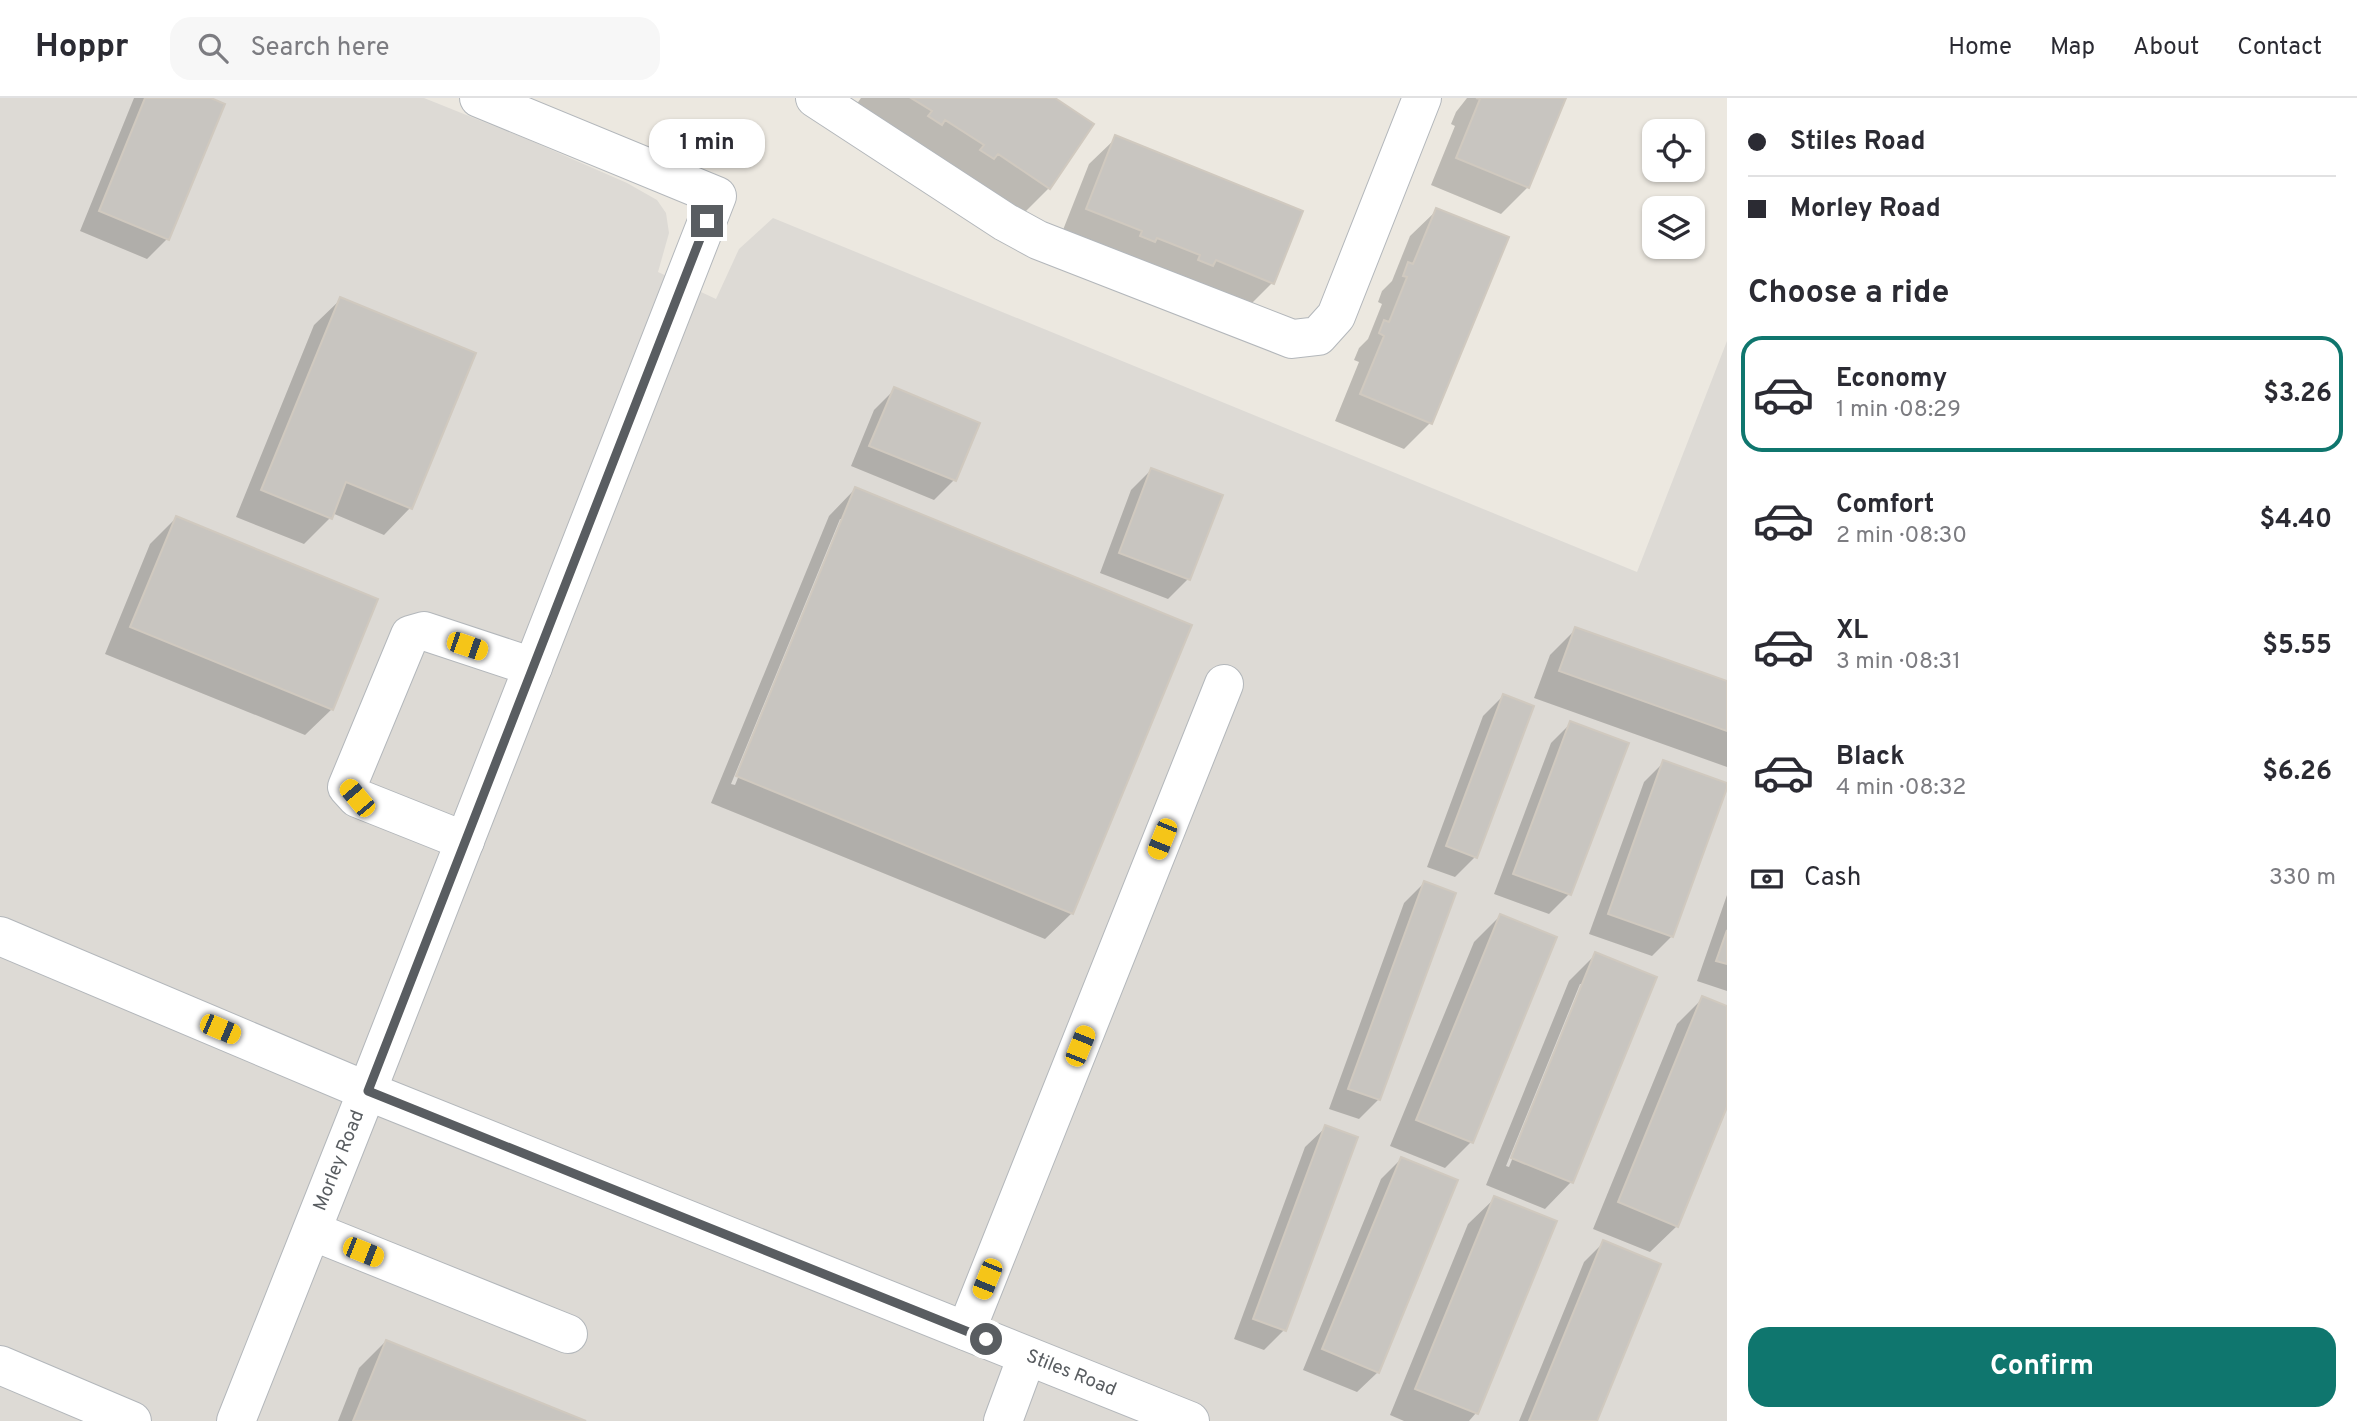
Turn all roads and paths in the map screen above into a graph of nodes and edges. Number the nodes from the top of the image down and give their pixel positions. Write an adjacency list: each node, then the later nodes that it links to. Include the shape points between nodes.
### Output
1 (479, 98): 4 (street, Morley Road, via 717,196)
2 (815, 98): 3 (street, via 1038,240 1292,339 1318,336 1336,316)
3 (1422, 98)
4 (533, 667): 6 (street, Morley Road); 6 (street, via 424,631 410,635 347,786 357,798)
5 (1224, 684): 10 (street)
6 (465, 841): 8 (street, Morley Road)
7 (0, 936): 8 (street, Stiles Road)
8 (368, 1091): 9 (street, Morley Road); 10 (street, Stiles Road)
9 (312, 1231): 11 (street); 15 (street, Morley Road)
10 (966, 1331): 12 (street, Stiles Road)
11 (568, 1334)
12 (1027, 1356): 16 (street); 17 (street, Stiles Road)
13 (0, 1366): 14 (street)
14 (132, 1421)
15 (236, 1421)
16 (1003, 1421)
17 (1190, 1421)

